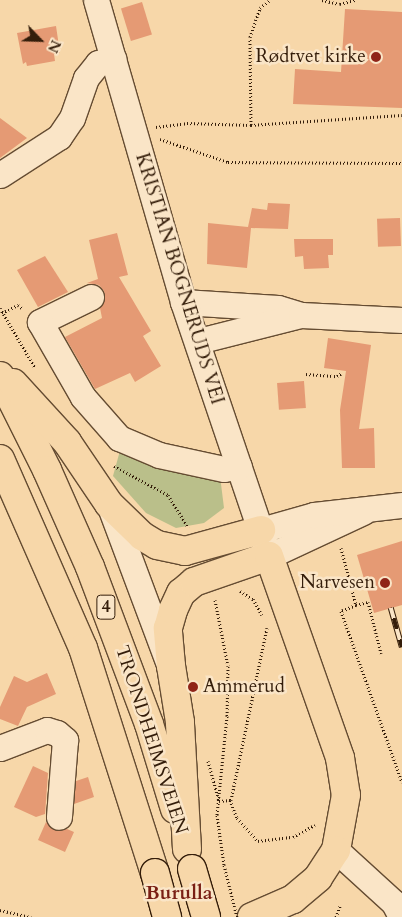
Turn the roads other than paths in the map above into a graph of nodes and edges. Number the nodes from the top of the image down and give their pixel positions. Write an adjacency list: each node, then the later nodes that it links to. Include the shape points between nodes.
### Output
1 (96, 0): 2 (street, KRISTIAN BOGNERUDS VEI)
2 (113, 59): 3 (street, via 92,68 67,128 59,138); 5 (street, KRISTIAN BOGNERUDS VEI)
3 (0, 175)
4 (91, 297): 12 (street, via 40,322 83,397 119,438 158,455 224,468)
5 (183, 302): 6 (street, via 278,308); 8 (street, KRISTIAN BOGNERUDS VEI)
6 (301, 315): 7 (street); 8 (street)
7 (402, 320)
8 (198, 341): 12 (street, KRISTIAN BOGNERUDS VEI)
9 (0, 368): 14 (highway, via 67,442)
10 (0, 376): 24 (highway, TRONDHEIMSVEIEN / 4, via 90,567 149,724)
11 (0, 459): 17 (highway, TRONDHEIMSVEIEN / 4)
12 (239, 466): 18 (street, KRISTIAN BOGNERUDS VEI)
13 (0, 501): 17 (highway)
14 (109, 504): 18 (highway, via 142,536 172,549 200,548); 20 (street, via 152,627)
15 (402, 505): 16 (street)
16 (363, 512): 18 (street, via 314,515); 19 (street)
17 (30, 523): 26 (highway, TRONDHEIMSVEIEN / 4, bridge, via 98,691)
18 (261, 530): 19 (street, KRISTIAN BOGNERUDS VEI)
19 (269, 556): 20 (highway, via 194,582 181,593 168,628); 23 (highway, via 340,758 346,796)
20 (170, 666): 24 (highway, via 180,722)
21 (0, 748): 22 (street, via 47,730 66,740)
22 (58, 817)
23 (336, 850): 25 (highway, via 318,878 293,899); 28 (street, via 394,903)
24 (190, 859): 27 (highway, TRONDHEIMSVEIEN / 4, bridge)
25 (242, 908)
26 (167, 917)
27 (206, 917)
28 (401, 917)

